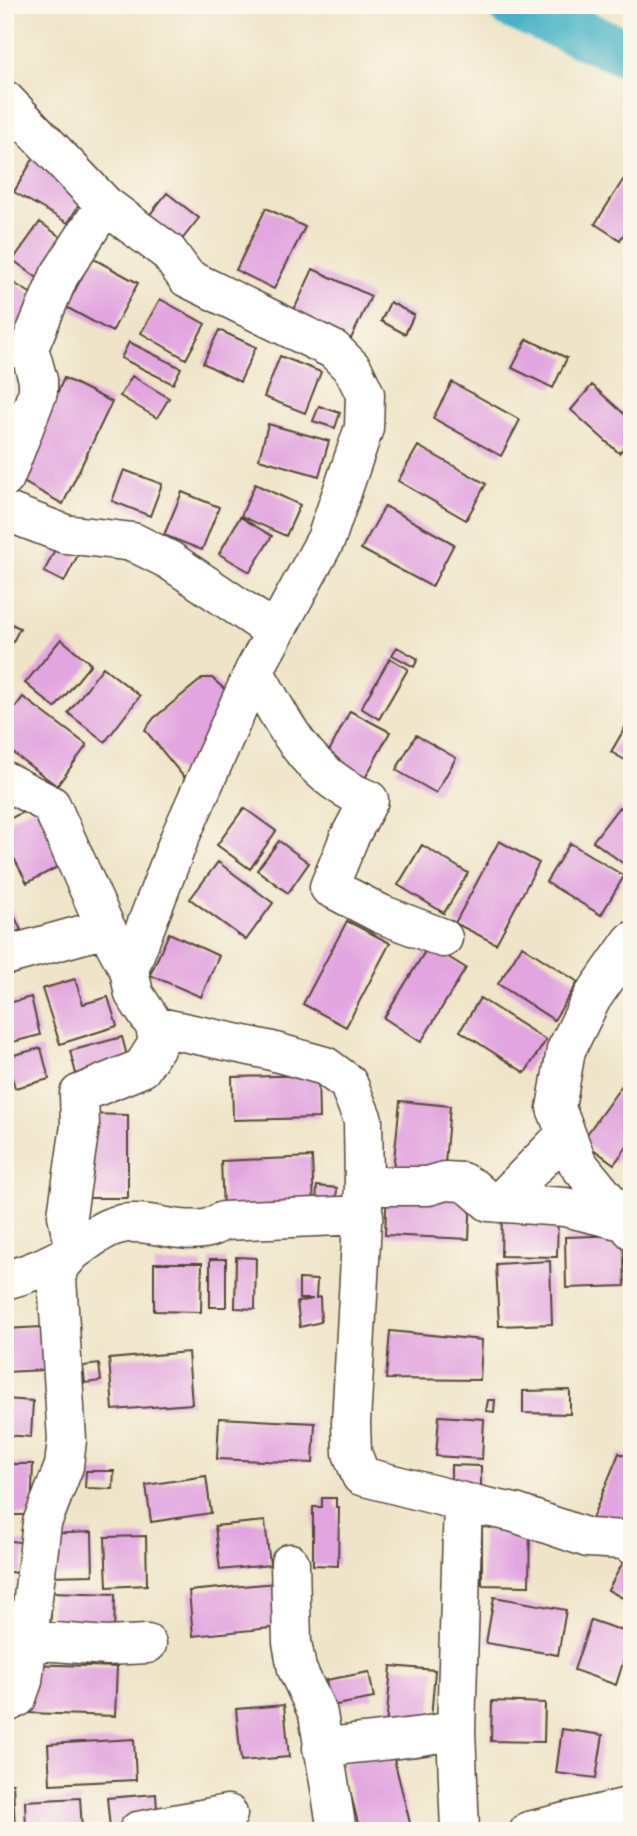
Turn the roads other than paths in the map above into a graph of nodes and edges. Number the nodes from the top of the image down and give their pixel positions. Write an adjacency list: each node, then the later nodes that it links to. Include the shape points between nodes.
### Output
1 (5, 100): 2 (street)
2 (105, 205): 3 (street, via 59,276 29,348 38,392); 7 (street, via 168,253 187,278 334,350 353,369 365,394 364,428 326,539)
3 (5, 478)
4 (5, 511): 7 (street, via 65,534 133,542 169,560)
5 (5, 536): 6 (street)
6 (5, 543)
7 (274, 631): 8 (street)
8 (254, 671): 11 (street, via 303,754 328,778 369,800 330,887 381,915); 14 (street, via 180,837)
9 (5, 781): 10 (street, via 51,805)
10 (106, 928): 12 (street); 14 (street)
11 (443, 937)
12 (5, 956)
13 (625, 965): 16 (street, via 592,998 566,1050 556,1108)
14 (130, 970): 15 (street, via 134,995)
15 (155, 1026): 17 (street, via 324,1066 348,1083 363,1119); 20 (street, via 158,1043 142,1068 79,1094 80,1126 67,1215)
16 (565, 1135): 18 (street); 19 (street, via 578,1164)
17 (364, 1200): 18 (street, via 445,1181 462,1182 489,1202); 20 (street, via 223,1221 206,1229 118,1225); 23 (street, via 352,1453 361,1476)
18 (499, 1203): 19 (street, via 565,1207)
19 (629, 1226)
20 (74, 1250): 21 (street, via 47,1266); 22 (street, via 57,1278)
21 (13, 1273): 22 (street, via 43,1293)
22 (59, 1314): 26 (street, via 67,1440 64,1466 42,1523)
23 (463, 1503): 24 (street, via 515,1513 588,1538 624,1540); 29 (street)
24 (632, 1545)
25 (290, 1563): 30 (street, via 292,1642 297,1669 318,1714)
26 (29, 1640): 27 (street); 28 (street, via 17,1698)
27 (147, 1644)
28 (5, 1704)
29 (456, 1730): 30 (street, via 424,1738); 35 (street)
30 (322, 1748): 34 (street)
31 (632, 1806): 36 (street)
32 (228, 1814): 33 (street)
33 (138, 1831)
34 (337, 1831)
35 (460, 1831)
36 (528, 1831)

